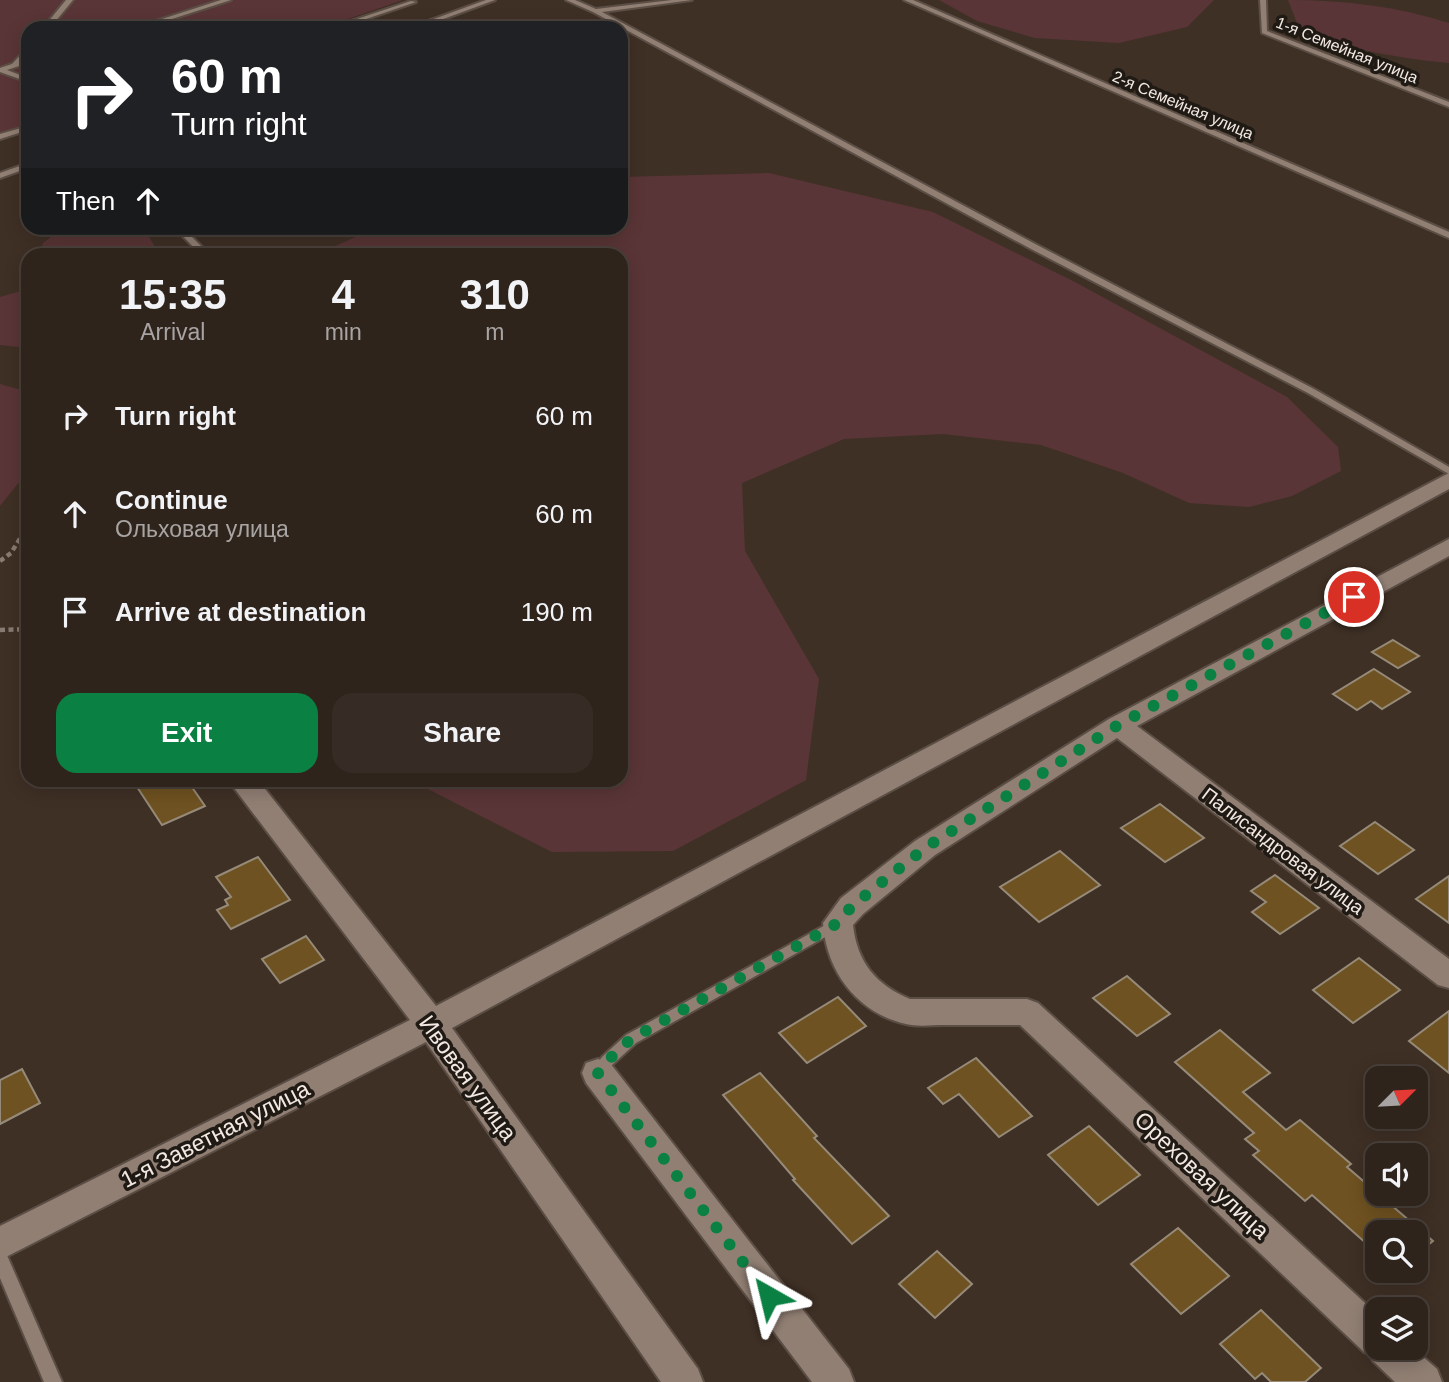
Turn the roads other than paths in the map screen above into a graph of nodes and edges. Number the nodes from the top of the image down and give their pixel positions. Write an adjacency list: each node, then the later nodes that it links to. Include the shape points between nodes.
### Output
1 (69, 0): 10 (lane)
2 (228, 0): 11 (lane)
3 (491, 0): 13 (lane)
4 (569, 0): 9 (lane)
5 (689, 0): 9 (lane)
6 (907, 0): 27 (lane, 2-я Семейная улица)
7 (1263, 0): 21 (lane, 1-я Семейная улица, via 1264,32)
8 (413, 2): 12 (lane)
9 (595, 11): 14 (lane)
10 (52, 21)
11 (160, 21)
12 (355, 21)
13 (432, 21)
14 (614, 21)
15 (628, 29): 29 (lane, via 1311,391)
16 (21, 57): 18 (lane)
17 (21, 63): 18 (lane)
18 (13, 66): 19 (lane)
19 (0, 70): 20 (lane)
20 (21, 78)
21 (1449, 106)
22 (21, 130): 23 (lane)
23 (0, 137)
24 (21, 168): 25 (lane)
25 (0, 176)
26 (186, 235): 28 (lane)
27 (1449, 235)
28 (199, 248)
29 (1449, 471)
30 (1449, 480): 36 (street, 1-я Заветная улица)
31 (1449, 546): 32 (street)
32 (1118, 725): 34 (street, via 925,848 852,906); 35 (street, Палисандровая улица)
33 (247, 787): 36 (street, Ивовая улица)
34 (838, 923): 37 (lane, via 631,1039); 40 (street, Ореховая улица, via 838,943 848,967 867,991 895,1008 908,1012 1027,1012)
35 (1449, 976)
36 (431, 1024): 38 (street, 1-я Заветная улица); 43 (street, Ивовая улица)
37 (598, 1073): 44 (street)
38 (0, 1244)
39 (0, 1258): 42 (lane)
40 (1365, 1328)
41 (1399, 1360): 45 (street)
42 (53, 1382)
43 (684, 1382)
44 (835, 1382)
45 (1423, 1382)

